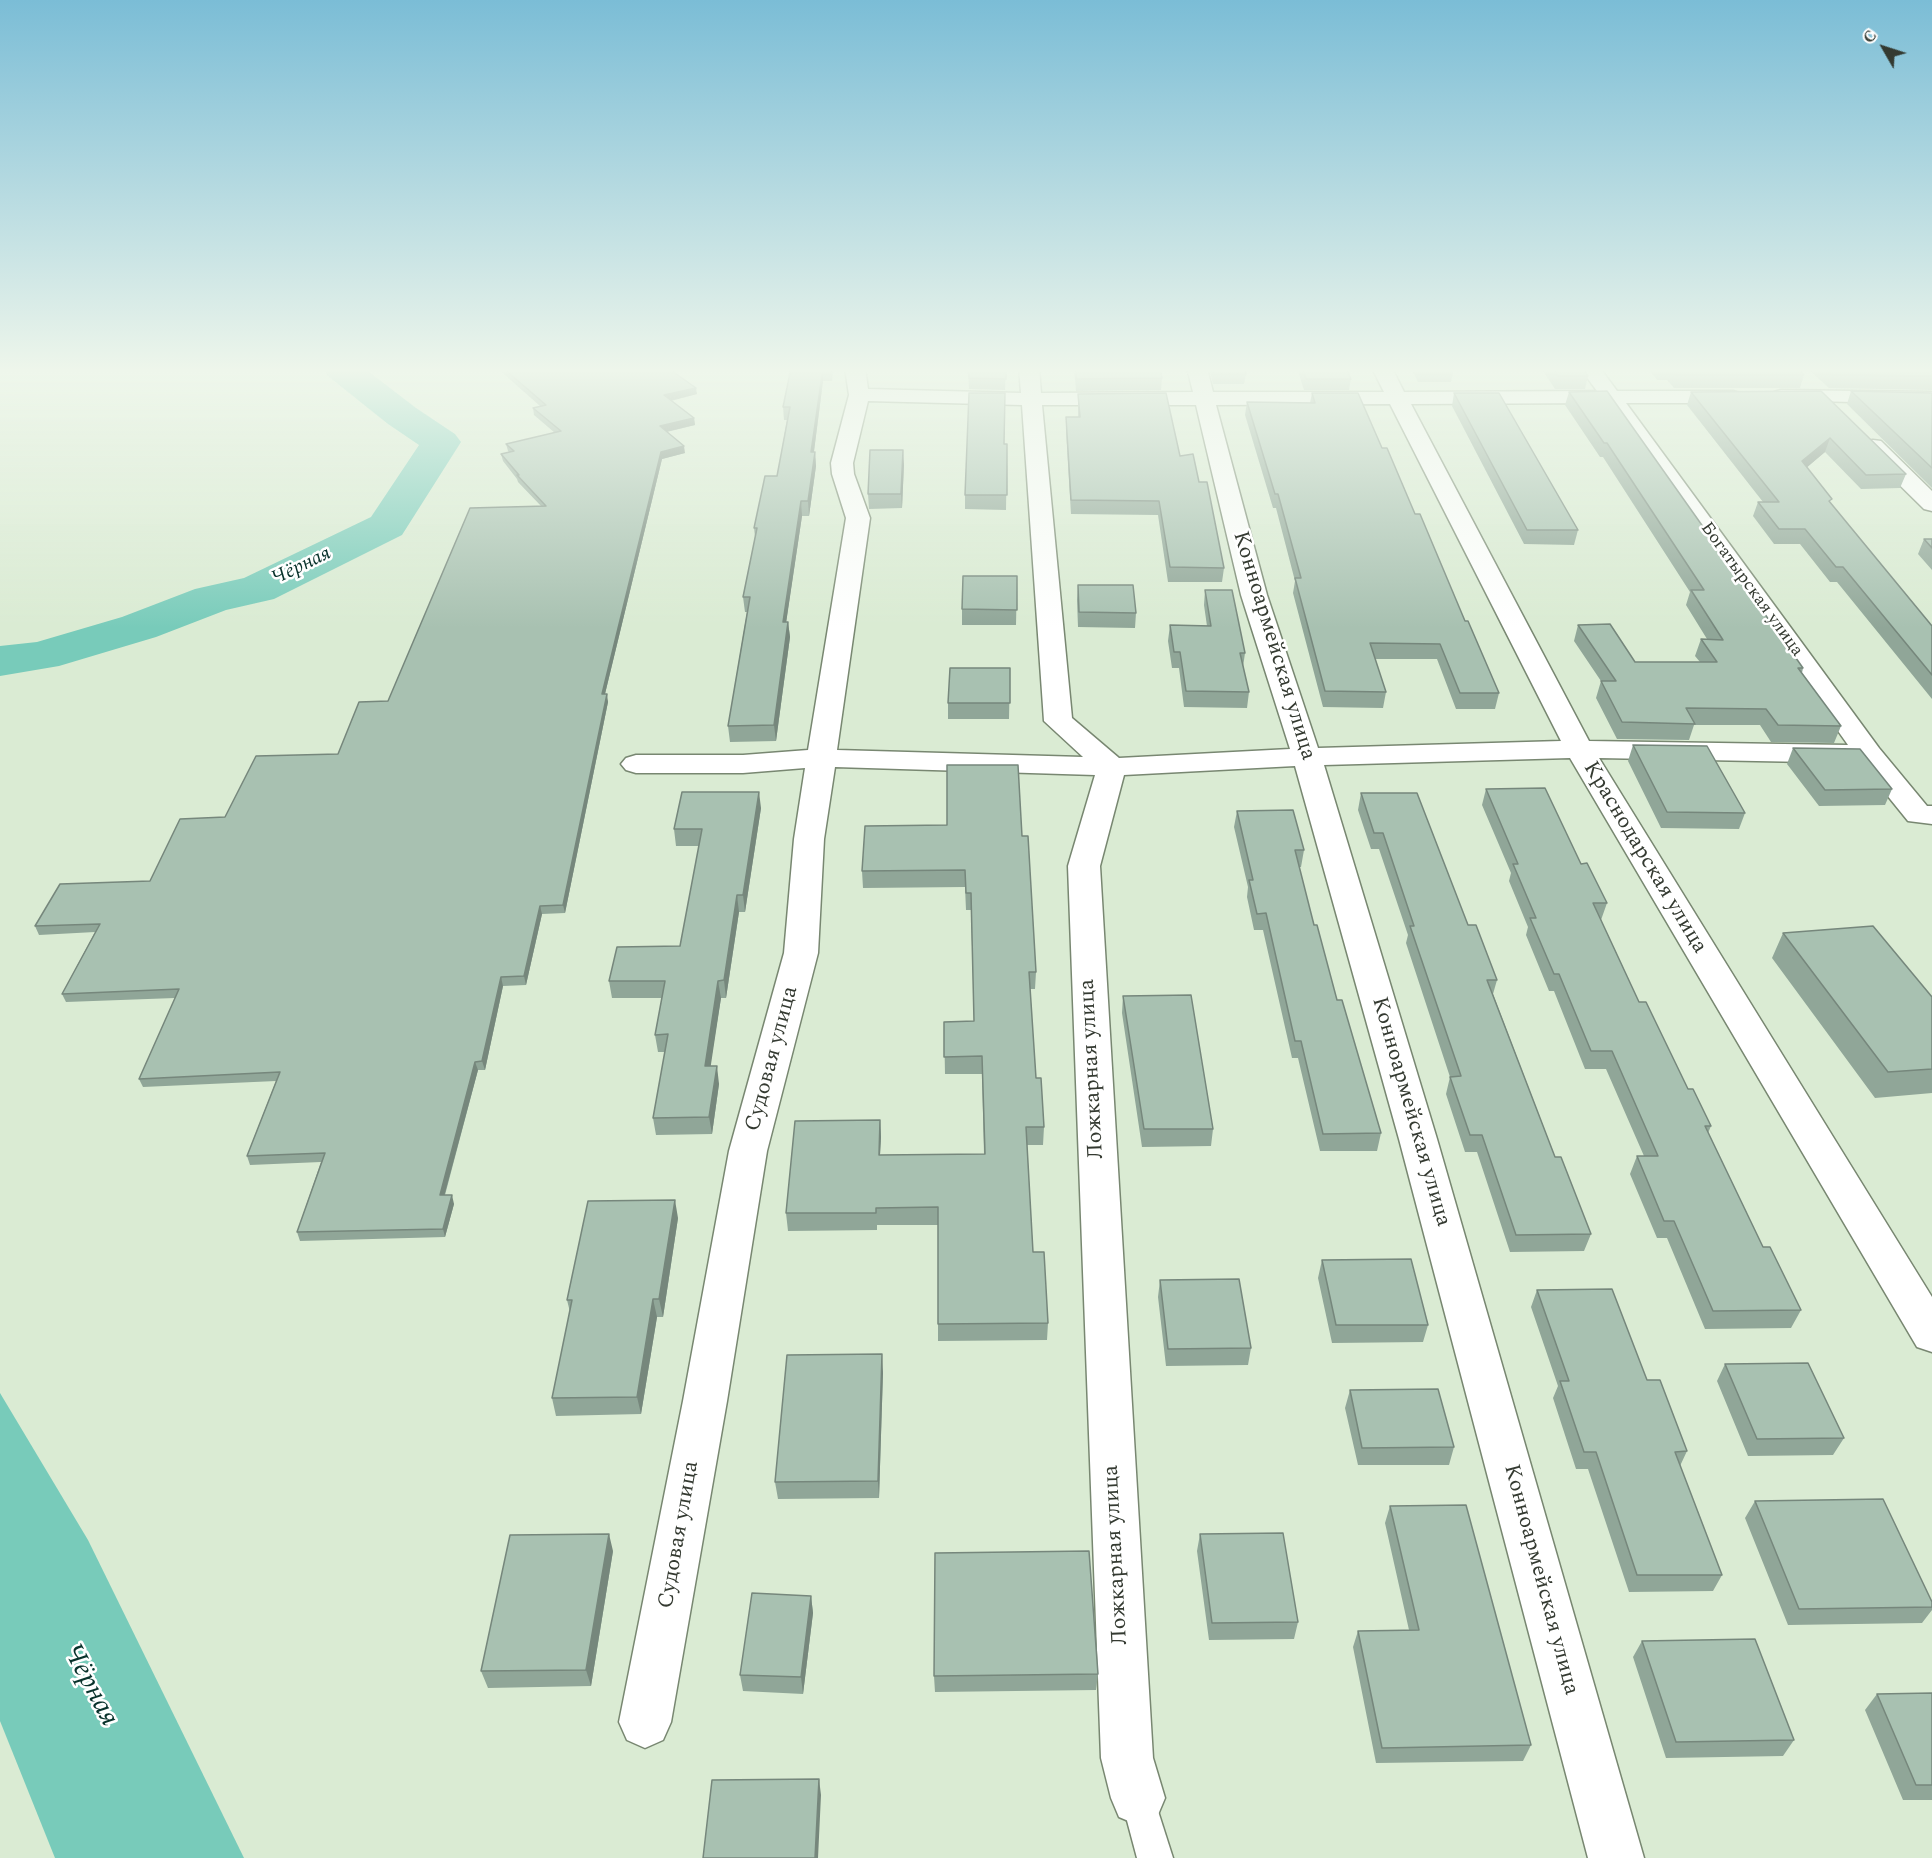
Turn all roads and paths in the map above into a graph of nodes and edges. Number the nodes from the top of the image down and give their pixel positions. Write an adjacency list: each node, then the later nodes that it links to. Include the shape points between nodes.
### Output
1 (844, 455): 11 (street, Судовая улица, via 843,474 858,518)
2 (1036, 455): 13 (street, via 1058,721)
3 (1219, 455): 10 (street, Конноармейская улица, via 1254,595)
4 (1426, 455): 8 (street, Краснодарская улица)
5 (1653, 455): 9 (street, Богатырская улица)
6 (1882, 455): 7 (street)
7 (1932, 504)
8 (1579, 749): 9 (street); 10 (street); 15 (street, Краснодарская улица)
9 (1869, 754): 14 (street, Богатырская улица, via 1919,815)
10 (1306, 757): 13 (street); 19 (street, Конноармейская улица, via 1418,1139)
11 (821, 758): 12 (street, via 743,764); 13 (street); 16 (street, Судовая улица, via 809,838 801,953 748,1151)
12 (636, 764)
13 (1112, 767): 17 (street, Ложкарная улица, via 1084,866 1127,1758)
14 (1932, 815)
15 (1932, 1334)
16 (645, 1722)
17 (1138, 1798): 18 (lane)
18 (1155, 1858)
19 (1616, 1858)

